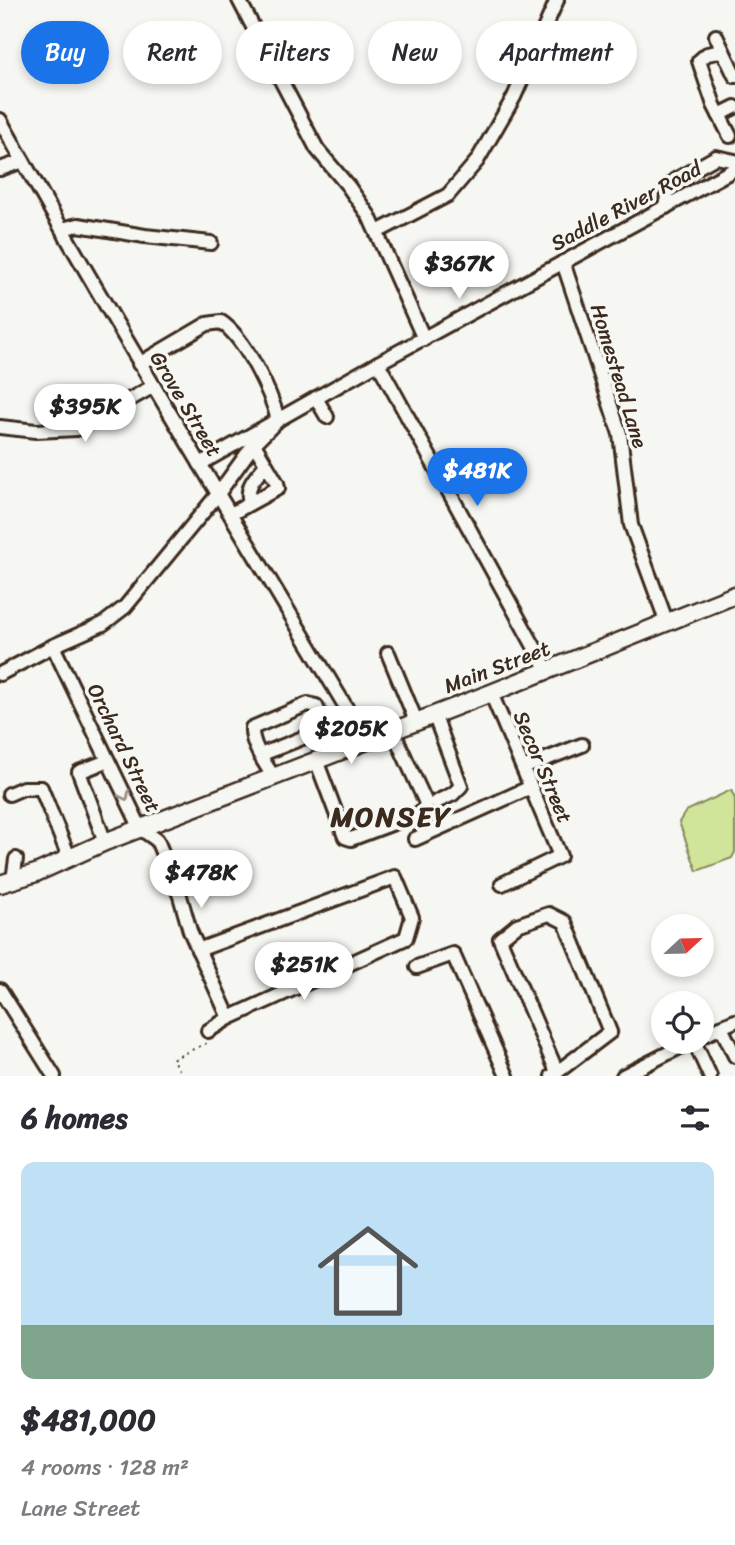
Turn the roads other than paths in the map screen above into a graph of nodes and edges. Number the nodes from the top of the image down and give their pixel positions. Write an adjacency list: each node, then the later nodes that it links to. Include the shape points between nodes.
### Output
1 (239, 0): 16 (street, via 317,149)
2 (557, 0): 16 (street, via 514,97 477,161 448,195)
3 (716, 37): 4 (street)
4 (723, 51): 5 (street); 7 (street, via 699,61)
5 (735, 76)
6 (735, 107): 7 (street)
7 (719, 115): 9 (street)
8 (0, 120): 11 (street, Grove Street)
9 (730, 136)
10 (735, 160): 14 (street, via 716,157 675,180 667,192)
11 (23, 161): 12 (street); 15 (street, Grove Street)
12 (0, 169)
13 (735, 169): 14 (street, Saddle River Road)
14 (666, 207): 18 (street, Saddle River Road)
15 (62, 229): 17 (street, via 78,225); 21 (street, Grove Street)
16 (377, 232): 19 (street)
17 (211, 243)
18 (564, 262): 19 (street, Saddle River Road); 34 (street, Homestead Lane, via 620,434 631,525)
19 (424, 339): 20 (street, Saddle River Road)
20 (378, 363): 23 (street, Saddle River Road); 37 (street)
21 (139, 364): 22 (street, Grove Street); 25 (street, via 207,324 222,322 233,330 272,398)
22 (152, 387): 26 (street, via 77,429); 28 (street, Grove Street)
23 (316, 398): 24 (street); 25 (street, Saddle River Road)
24 (327, 417)
25 (278, 420): 27 (street, Saddle River Road); 28 (street, Saddle River Road)
26 (0, 427)
27 (254, 444): 29 (street); 30 (street, Saddle River Road)
28 (200, 464): 30 (street, Grove Street)
29 (266, 465): 31 (street, via 247,492); 31 (street, via 278,488)
30 (218, 494): 32 (street, Grove Street); 35 (street, Saddle River Road, via 125,607 103,624)
31 (250, 503): 32 (street)
32 (231, 514): 43 (street, Grove Street)
33 (735, 595): 34 (main road, Main Street)
34 (667, 623): 37 (main road, Main Street)
35 (52, 646): 38 (street, Saddle River Road); 47 (street, Orchard Street)
36 (388, 653): 41 (street)
37 (547, 670): 39 (main road, Main Street)
38 (0, 674)
39 (491, 693): 40 (main road, Main Street); 48 (street, Secor Street)
40 (434, 714): 41 (main road, Main Street); 52 (street, via 461,786)
41 (416, 721): 42 (main road, Main Street)
42 (393, 731): 43 (main road, Main Street); 46 (street, via 426,803 423,812 351,839 345,837)
43 (366, 741): 46 (main road, Main Street)
44 (582, 745): 48 (street)
45 (260, 755): 45 (street, via 320,731 324,724 316,706 308,704 252,728); 49 (street)
46 (316, 760): 49 (main road, Main Street)
47 (107, 761): 53 (street, Orchard Street, one-way to 53); 55 (street, via 79,772)
48 (523, 768): 50 (street, Secor Street)
49 (272, 776): 53 (main road, Main Street)
50 (531, 787): 54 (street); 59 (street, Secor Street, via 560,856)
51 (9, 794): 56 (street, via 41,788)
52 (436, 802)
53 (141, 829): 55 (main road, Main Street); 60 (street, Orchard Street, via 157,840)
54 (415, 839)
55 (105, 842): 56 (main road, Main Street)
56 (69, 857): 58 (main road, Main Street)
57 (16, 859): 58 (street)
58 (7, 882)
59 (502, 884)
60 (198, 950): 63 (street, Orchard Street); 63 (street, via 395,877 412,916 406,938)
61 (417, 967): 73 (street, via 453,954)
62 (0, 990): 72 (street)
63 (229, 1018): 67 (street)
64 (735, 1021): 65 (street)
65 (721, 1027): 66 (street); 70 (street)
66 (714, 1030)
67 (208, 1037)
68 (667, 1054): 74 (street)
69 (699, 1054): 75 (street)
70 (735, 1056)
71 (554, 1074): 71 (street, via 610,1032 565,922 549,914 517,925 500,939)
72 (54, 1076)
73 (507, 1076)
74 (623, 1076)
75 (710, 1076)

